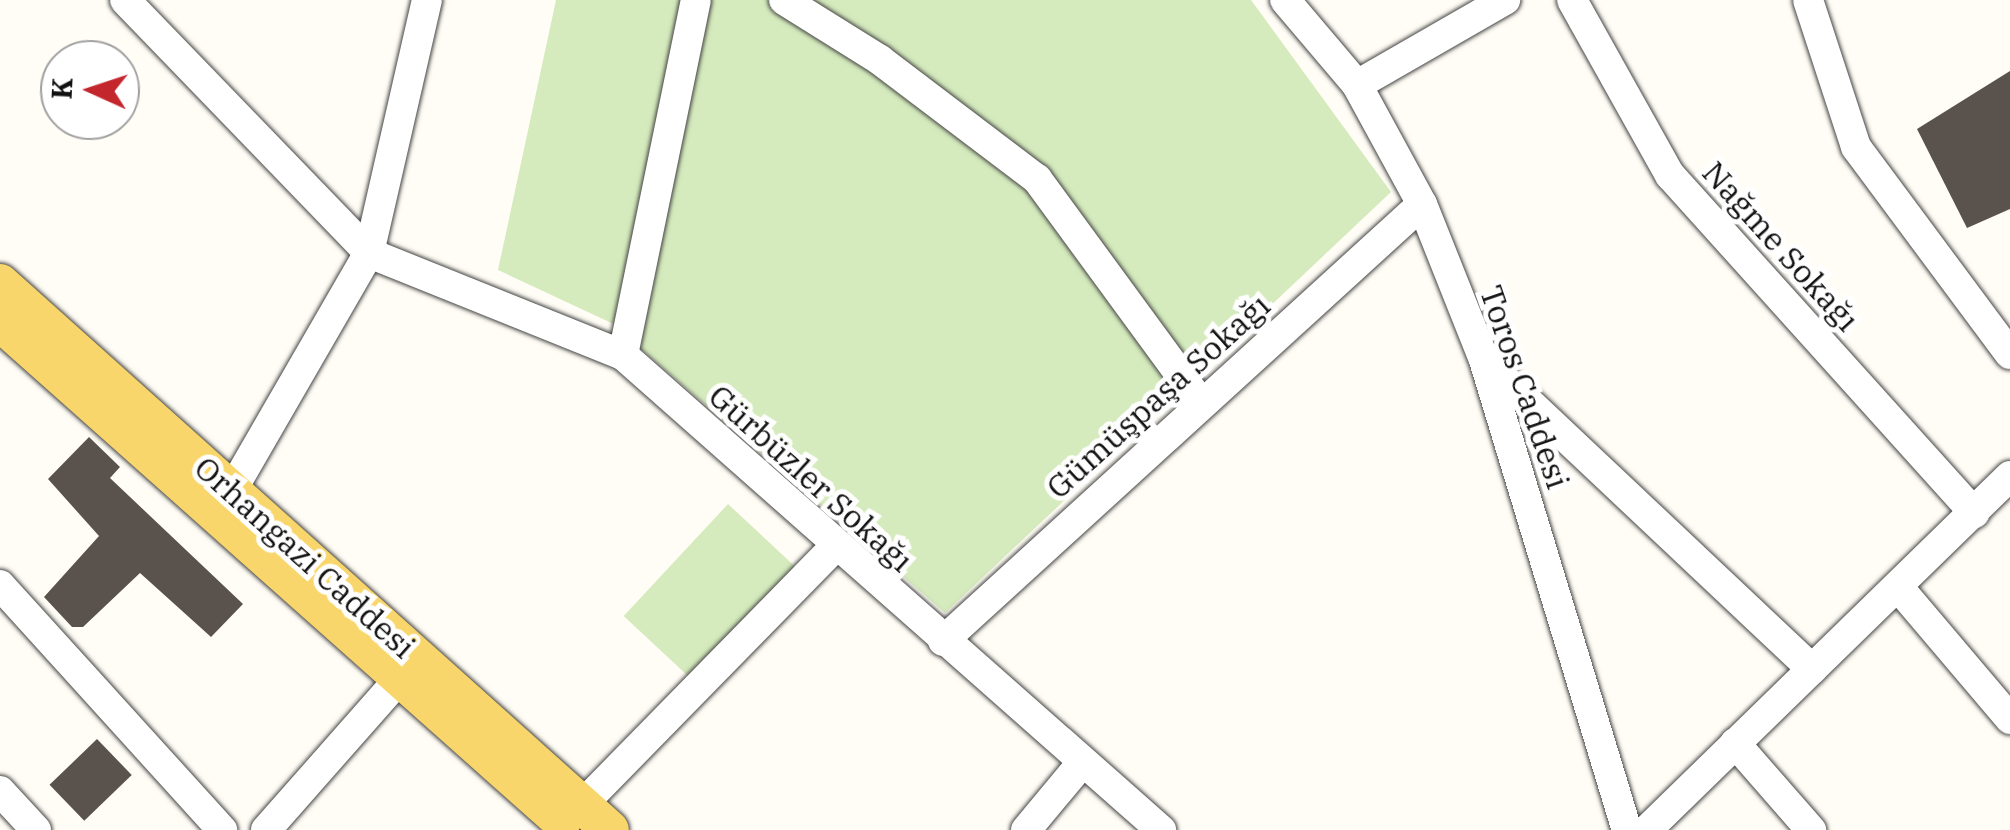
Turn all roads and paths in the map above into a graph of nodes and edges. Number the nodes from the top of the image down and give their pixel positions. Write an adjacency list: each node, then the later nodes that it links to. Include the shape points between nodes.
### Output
1 (125, 0): 11 (street)
2 (427, 0): 11 (street)
3 (696, 0): 14 (street)
4 (784, 0): 17 (street, via 880,60 1037,178)
5 (1285, 0): 9 (street, Toros Caddesi)
6 (1505, 0): 9 (street)
7 (1572, 0): 20 (street, Nağme Sokağı, via 1670,175)
8 (1808, 0): 15 (street, via 1856,147)
9 (1357, 85): 10 (street, Toros Caddesi)
10 (1422, 204): 16 (street, Toros Caddesi); 17 (street, Gümüşpaşa Sokağı)
11 (369, 253): 14 (street, Gürbüzler Sokağı); 19 (street)
12 (0, 283): 19 (main road, Orhangazi Caddesi)
13 (0, 322): 26 (main road, Orhangazi Caddesi)
14 (623, 354): 21 (street, Gürbüzler Sokağı)
15 (2010, 354)
16 (1484, 360): 25 (street); 37 (street, Toros Caddesi)
17 (1201, 403): 24 (street, Gümüşpaşa Sokağı)
18 (2010, 476): 20 (street)
19 (232, 490): 31 (main road, Orhangazi Caddesi)
20 (1974, 512): 23 (street)
21 (834, 548): 24 (street, Gürbüzler Sokağı); 31 (street)
22 (0, 584): 33 (street)
23 (1899, 588): 25 (street); 27 (street)
24 (943, 641): 29 (street, Gürbüzler Sokağı)
25 (1812, 669): 28 (street)
26 (400, 678): 31 (main road, Orhangazi Caddesi); 34 (street)
27 (2010, 719)
28 (1735, 743): 38 (street); 39 (street)
29 (1081, 764): 35 (street); 36 (street, Gürbüzler Sokağı)
30 (0, 791): 32 (street)
31 (595, 824)
32 (36, 830)
33 (222, 830)
34 (266, 830)
35 (1026, 830)
36 (1161, 830)
37 (1627, 830)
38 (1647, 830)
39 (1812, 830)

